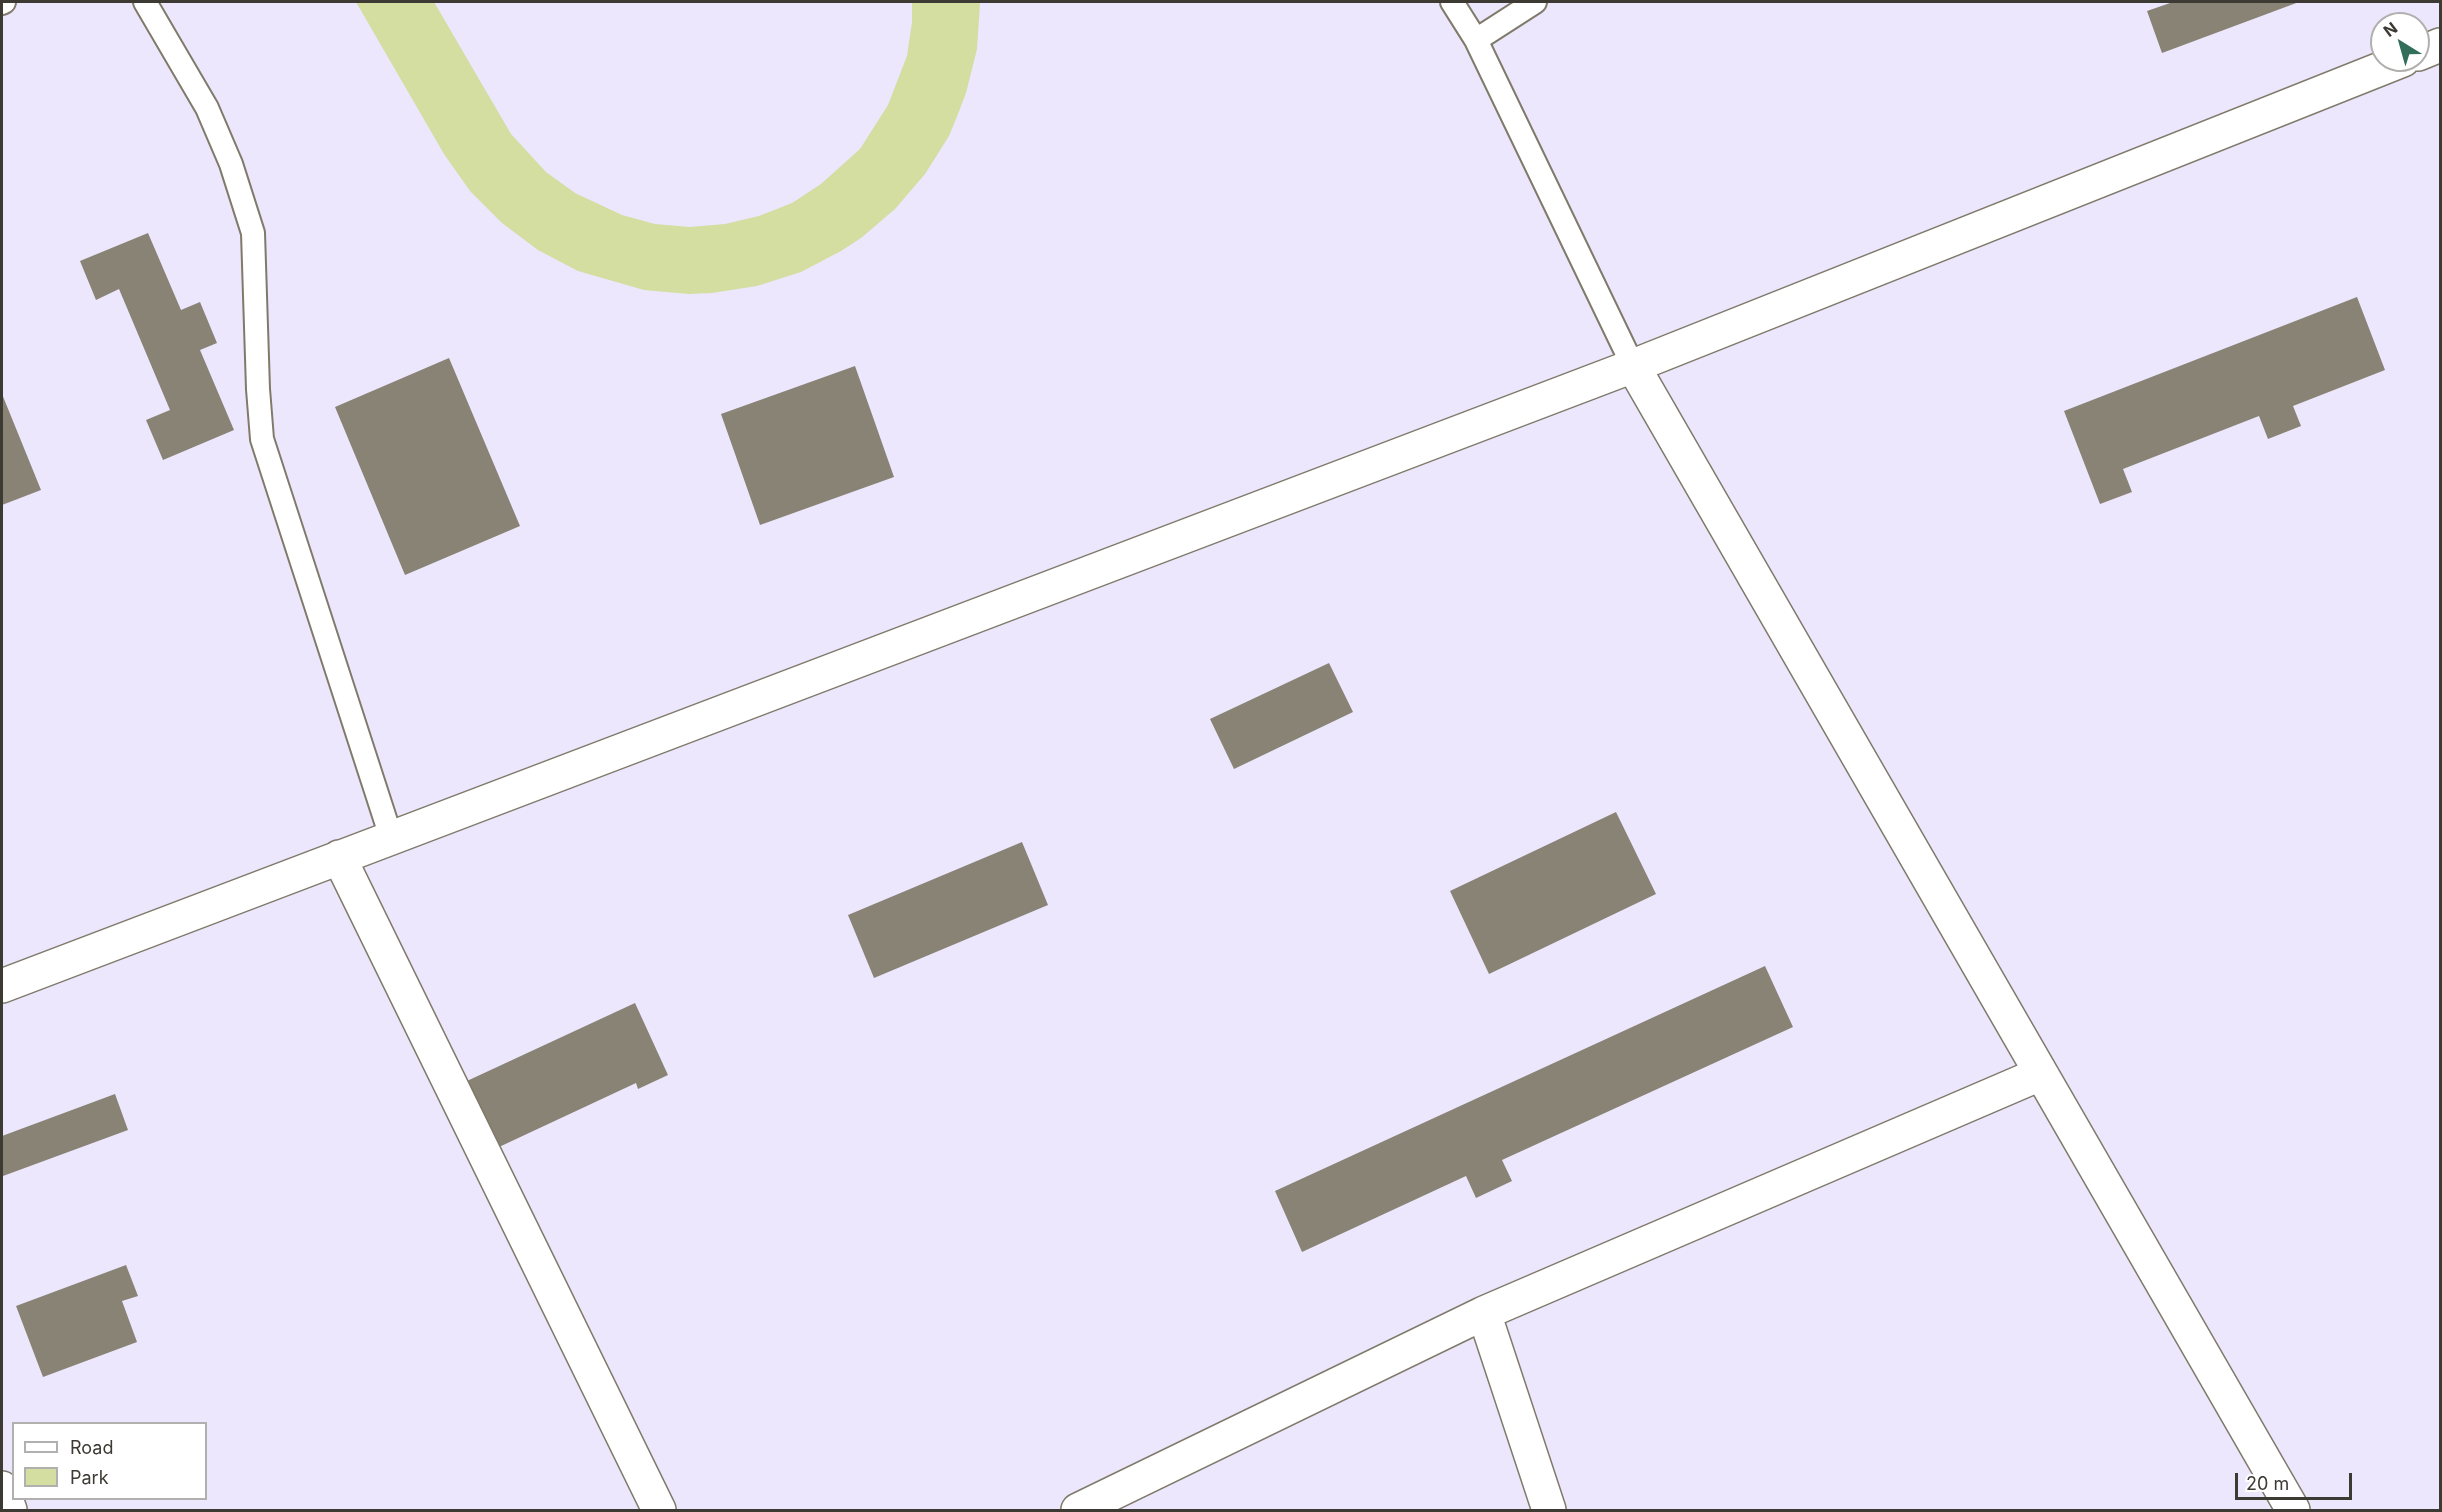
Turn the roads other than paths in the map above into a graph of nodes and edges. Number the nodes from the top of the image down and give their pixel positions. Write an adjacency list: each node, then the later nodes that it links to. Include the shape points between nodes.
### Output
1 (145, 2): 7 (lane, via 207,108 231,164 253,233 262,439)
2 (1452, 2): 4 (lane)
3 (1535, 2): 4 (lane)
4 (1476, 40): 6 (lane)
5 (2373, 72): 6 (street)
6 (1633, 366): 7 (street); 10 (street)
7 (391, 837): 8 (street)
8 (339, 857): 9 (street); 14 (street)
9 (2, 986)
10 (2040, 1074): 11 (street); 17 (street)
11 (1484, 1313): 15 (street); 16 (street)
12 (2, 1488): 13 (street)
13 (10, 1510)
14 (659, 1510)
15 (1078, 1510)
16 (1549, 1510)
17 (2293, 1510)

